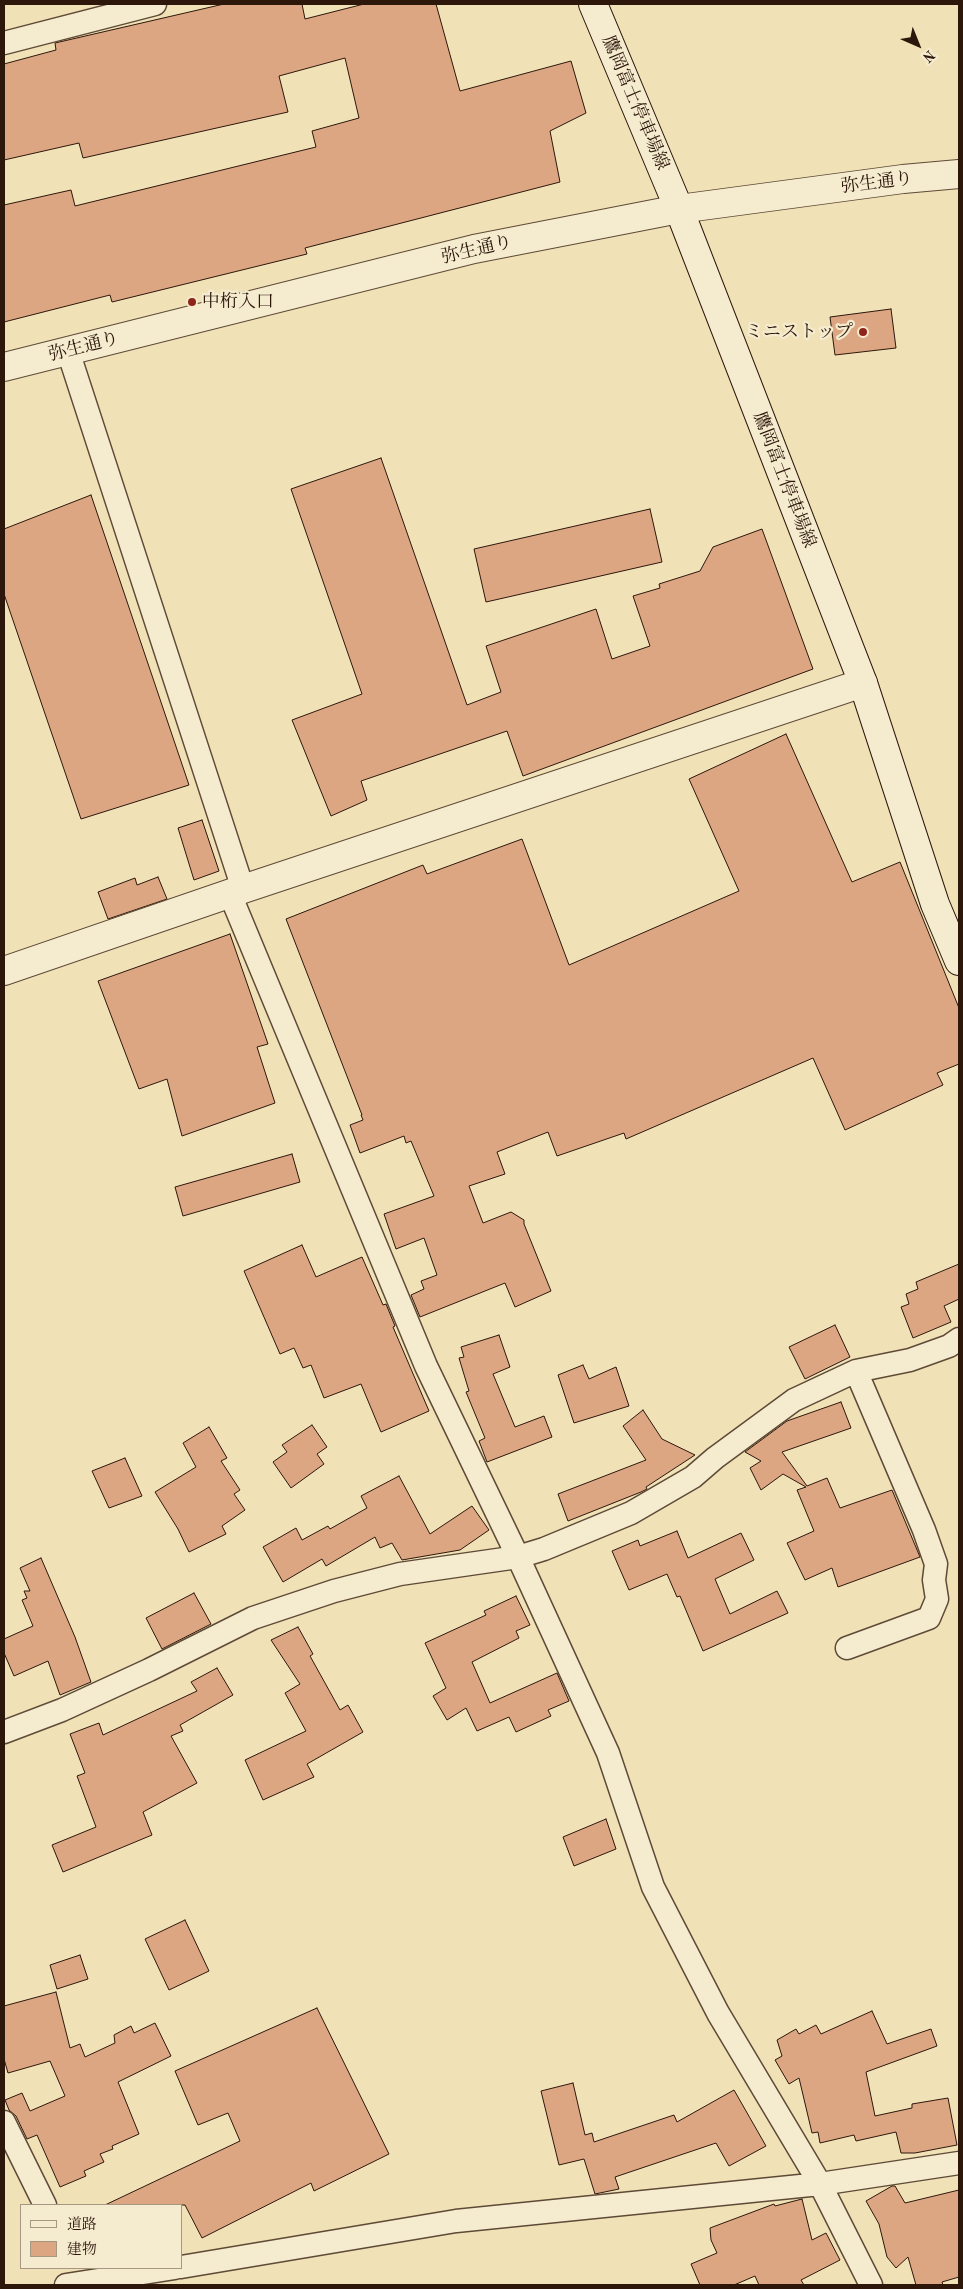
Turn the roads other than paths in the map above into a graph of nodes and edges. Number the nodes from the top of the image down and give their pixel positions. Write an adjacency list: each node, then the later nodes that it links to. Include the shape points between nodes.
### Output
1 (155, 4): 3 (street)
2 (594, 4): 5 (street, 鷹岡富士停車場線)
3 (4, 43)
4 (959, 174): 5 (street, 弥生通り)
5 (679, 209): 6 (street, 弥生通り, via 474,249); 8 (street, 鷹岡富士停車場線)
6 (68, 351): 7 (street, 弥生通り); 9 (street)
7 (4, 367)
8 (863, 683): 9 (street); 10 (street, 鷹岡富士停車場線, via 935,904)
9 (236, 891): 11 (street); 14 (street, via 426,1366)
10 (959, 961)
11 (4, 971)
12 (959, 1339): 13 (street, via 910,1360)
13 (856, 1371): 14 (street, via 794,1400 693,1478 631,1513); 15 (street, via 924,1530 936,1564 937,1599 929,1618)
14 (518, 1557): 16 (street, via 400,1574 334,1591 253,1618 62,1710); 19 (street, via 608,1753 653,1887 718,2013)
15 (847, 1648)
16 (4, 1732)
17 (4, 2122): 20 (street)
18 (959, 2163): 19 (street)
19 (820, 2184): 21 (street, via 456,2221); 24 (street)
20 (45, 2204)
21 (182, 2267)
22 (167, 2269): 23 (street)
23 (75, 2280)
24 (871, 2285)

